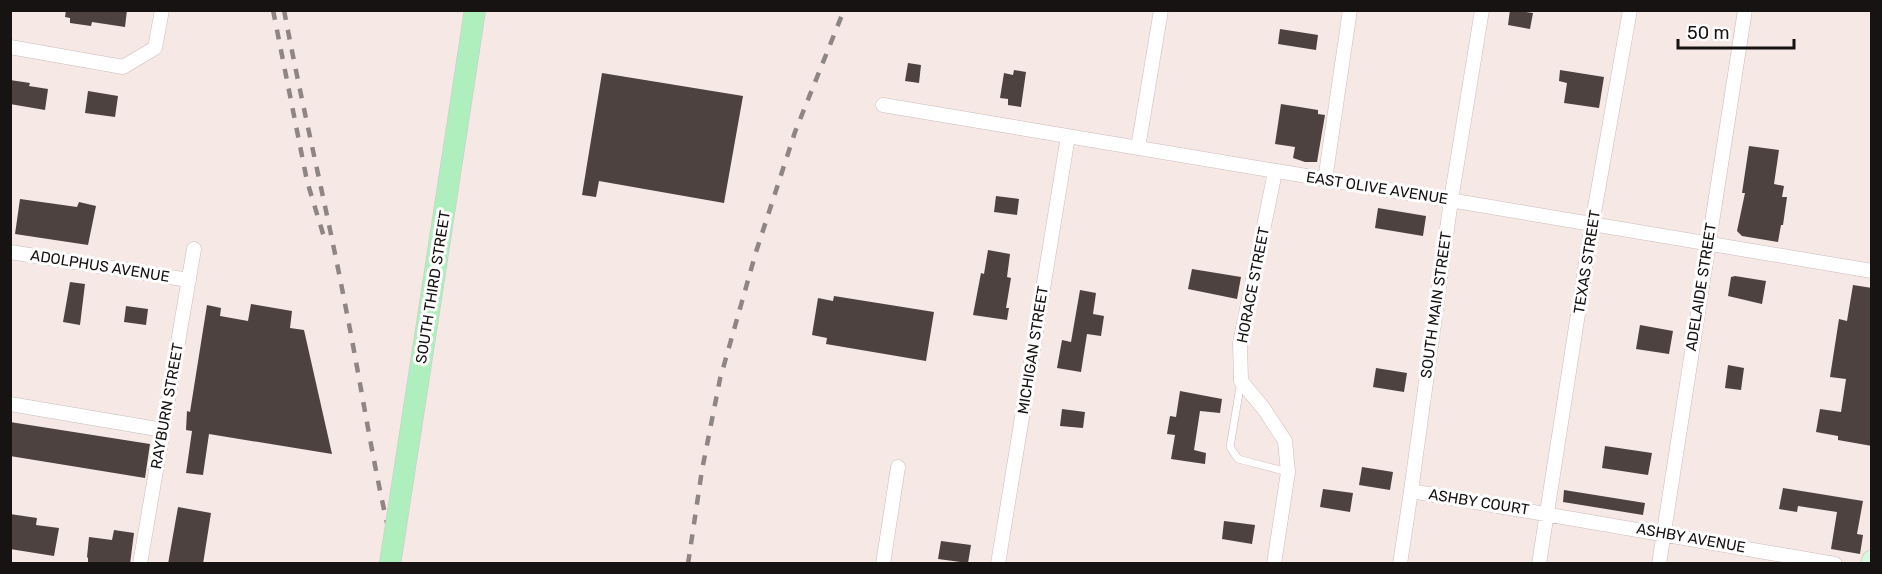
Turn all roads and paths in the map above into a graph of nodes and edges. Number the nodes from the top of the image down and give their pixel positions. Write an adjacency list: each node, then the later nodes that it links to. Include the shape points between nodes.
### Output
1 (162, 10): 8 (street, via 155,48 123,67)
2 (475, 10): 30 (main road, SOUTH THIRD STREET, bridge)
3 (1161, 10): 11 (street)
4 (1350, 10): 13 (street)
5 (1482, 10): 14 (street, SOUTH MAIN STREET)
6 (1630, 10): 15 (street, TEXAS STREET)
7 (1745, 10): 16 (street, ADELAIDE STREET)
8 (10, 47)
9 (883, 105): 10 (street, EAST OLIVE AVENUE)
10 (1068, 136): 11 (street, EAST OLIVE AVENUE); 32 (street, MICHIGAN STREET)
11 (1138, 148): 12 (street, EAST OLIVE AVENUE)
12 (1275, 172): 13 (street, EAST OLIVE AVENUE); 21 (street, HORACE STREET, via 1240,343)
13 (1325, 180): 14 (street, EAST OLIVE AVENUE)
14 (1450, 200): 15 (street, EAST OLIVE AVENUE); 26 (street, SOUTH MAIN STREET)
15 (1592, 224): 16 (street, EAST OLIVE AVENUE); 27 (street, TEXAS STREET)
16 (1708, 244): 19 (street, EAST OLIVE AVENUE); 28 (street, ADELAIDE STREET)
17 (194, 249): 20 (street, RAYBURN STREET)
18 (10, 252): 20 (street, ADOLPHUS AVENUE)
19 (1872, 272)
20 (189, 280): 23 (street, RAYBURN STREET)
21 (1241, 381): 25 (street, via 1285,441); 25 (lane, via 1230,447 1238,459)
22 (10, 404): 23 (street)
23 (163, 430): 29 (street, RAYBURN STREET)
24 (898, 467): 31 (street)
25 (1288, 472): 33 (street)
26 (1412, 491): 27 (street, ASHBY COURT); 34 (street, SOUTH MAIN STREET)
27 (1547, 514): 28 (street, ASHBY AVENUE); 35 (street, TEXAS STREET)
28 (1664, 533): 36 (street, ADELAIDE STREET); 37 (street, ASHBY AVENUE)
29 (140, 564)
30 (390, 564)
31 (883, 564)
32 (998, 564)
33 (1274, 564)
34 (1400, 564)
35 (1539, 564)
36 (1659, 564)
37 (1835, 564)

